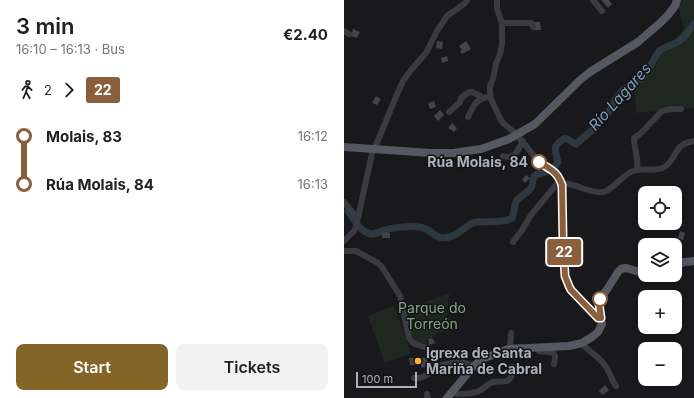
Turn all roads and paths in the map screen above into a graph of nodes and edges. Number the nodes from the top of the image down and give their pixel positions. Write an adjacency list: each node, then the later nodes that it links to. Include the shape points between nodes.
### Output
1 (467, 0): 16 (street, via 447,16 426,53 403,81)
2 (497, 0): 6 (street)
3 (593, 0): 5 (street)
4 (677, 0): 12 (main road, via 668,15 638,42 590,72 535,124)
5 (602, 11)
6 (502, 23): 7 (street, via 531,23); 8 (street, via 500,54)
7 (533, 27)
8 (487, 97): 10 (street, via 469,92); 11 (street, via 477,101); 12 (street, via 503,123)
9 (681, 109): 18 (street, via 660,112 640,134 635,136)
10 (449, 112)
11 (468, 117)
12 (517, 134): 13 (street); 16 (main road, via 494,145 464,152 431,153)
13 (523, 141): 17 (street, via 515,154); 19 (street, via 536,159 554,172)
14 (694, 141): 18 (street, via 681,145 666,166 655,170)
15 (344, 147): 16 (main road)
16 (374, 149): 21 (street)
17 (503, 156)
18 (637, 170): 19 (street, via 624,176 604,192 586,190)
19 (561, 182): 23 (street, via 531,215); 28 (street, via 565,276 571,290 598,318)
20 (344, 202): 21 (street)
21 (356, 222): 22 (street, via 354,231)
22 (344, 241)
23 (513, 242)
24 (344, 251): 34 (street, via 356,251 378,263 400,296 412,342 427,348)
25 (694, 261): 26 (main road)
26 (682, 263)
27 (638, 272): 28 (main road, via 630,269 618,272 600,299)
28 (601, 318): 30 (main road, via 602,324 598,332)
29 (511, 333): 32 (street)
30 (582, 343): 31 (main road); 38 (street, via 605,364)
31 (538, 348): 32 (main road); 33 (street, via 539,351 552,352 556,358)
32 (510, 349): 35 (main road, via 482,359)
33 (554, 364)
34 (437, 366): 35 (street, via 468,363); 37 (street, via 420,379)
35 (473, 367): 39 (main road)
36 (512, 374): 39 (street, via 508,380 493,382 476,392)
37 (414, 378)
38 (616, 386)
39 (450, 395)

